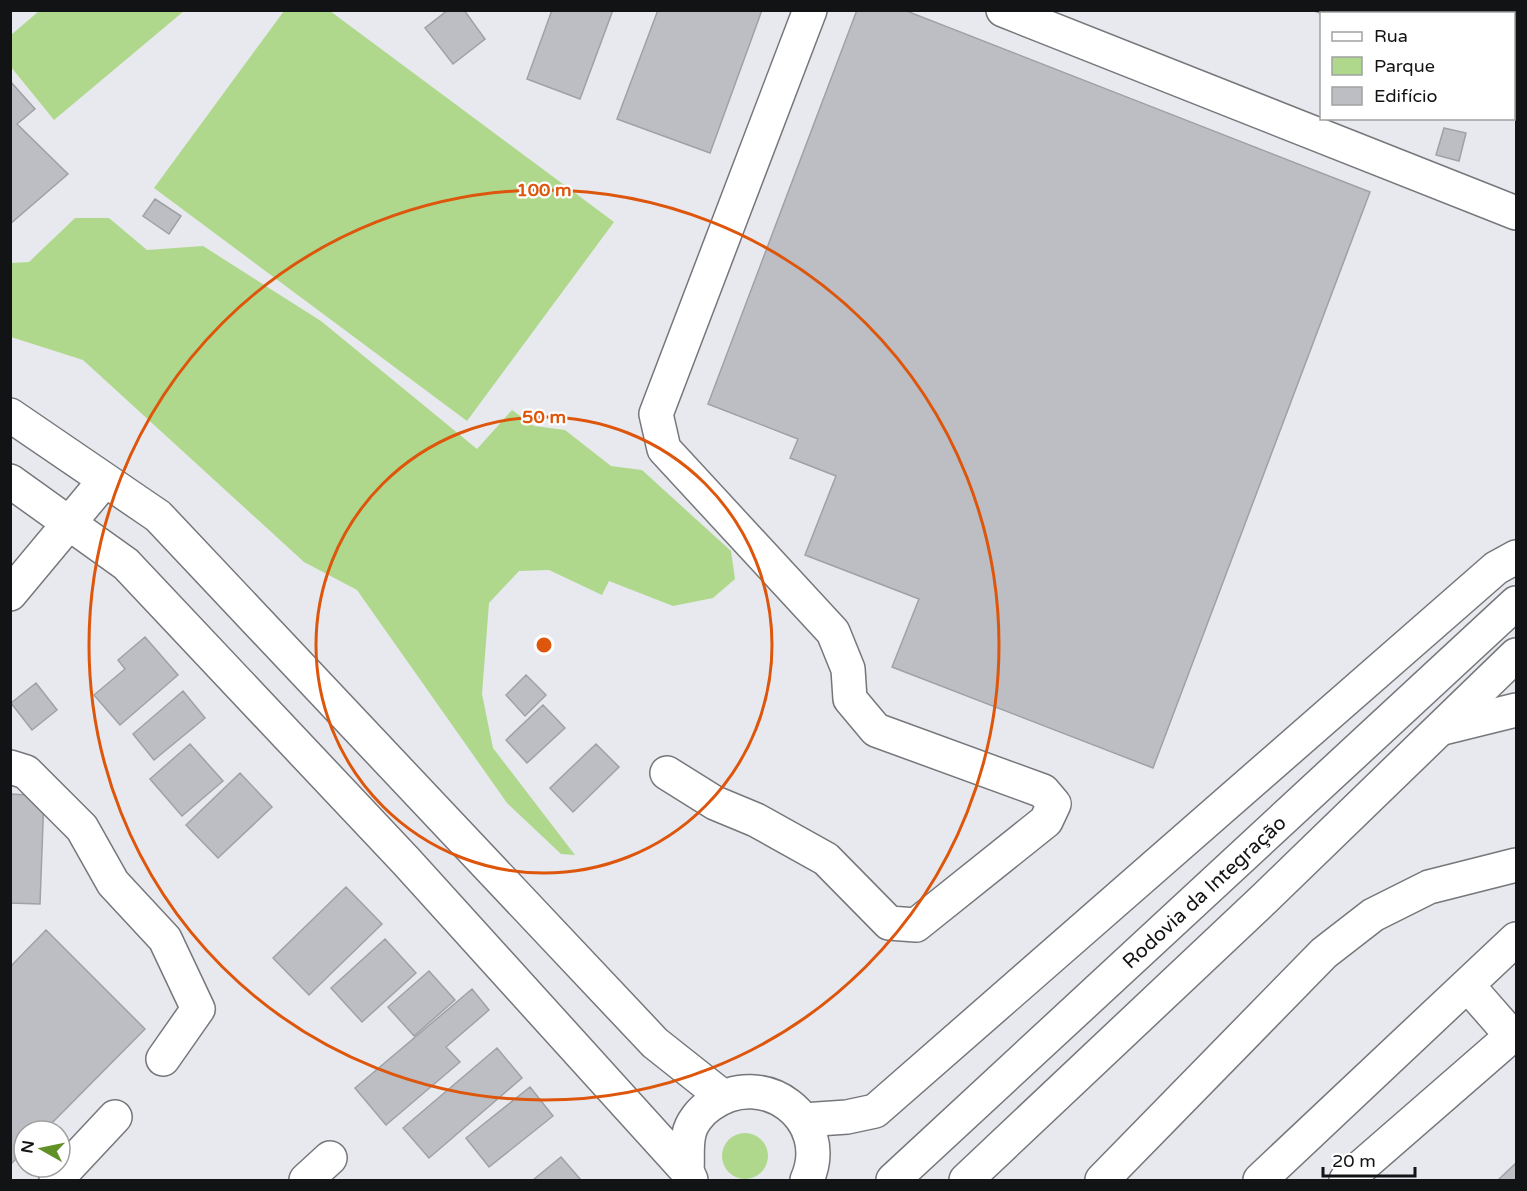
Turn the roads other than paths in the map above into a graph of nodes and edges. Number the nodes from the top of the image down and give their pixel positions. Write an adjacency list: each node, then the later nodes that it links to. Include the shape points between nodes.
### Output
1 (810, 10): 15 (main road, via 656,414 664,449 833,632 848,669 850,699 876,730 1043,791 1054,804 1046,821 916,925 889,923 826,859 756,820 715,803)
2 (1003, 10): 3 (main road)
3 (1516, 213)
4 (10, 415): 5 (main road)
5 (105, 480): 7 (main road); 21 (main road, via 158,516 655,1043)
6 (10, 481): 7 (main road)
7 (69, 523): 9 (main road); 26 (main road, via 126,564 406,861)
8 (1516, 557): 23 (main road, via 1496,568 875,1111)
9 (10, 594)
10 (1516, 603): 25 (main road, Rodovia da Integração)
11 (1516, 655): 13 (main road)
12 (1516, 710): 13 (main road)
13 (1439, 729): 30 (main road)
14 (10, 767): 20 (main road, via 26,772 82,828 113,883 165,939 198,1010)
15 (668, 773)
16 (1516, 865): 31 (main road, via 1429,887 1373,915 1324,953)
17 (1516, 939): 18 (main road)
18 (1469, 987): 19 (main road); 32 (main road)
19 (1514, 1034): 33 (main road)
20 (163, 1059)
21 (722, 1096): 23 (main road, via 752,1090 781,1098); 26 (main road, via 702,1111 689,1132)
22 (115, 1117): 27 (main road)
23 (803, 1120): 29 (main road, via 813,1149)
24 (330, 1158): 28 (main road)
25 (902, 1173)
26 (689, 1176)
27 (56, 1180)
28 (306, 1180)
29 (808, 1180)
30 (966, 1180)
31 (1102, 1180)
32 (1260, 1180)
33 (1346, 1180)

